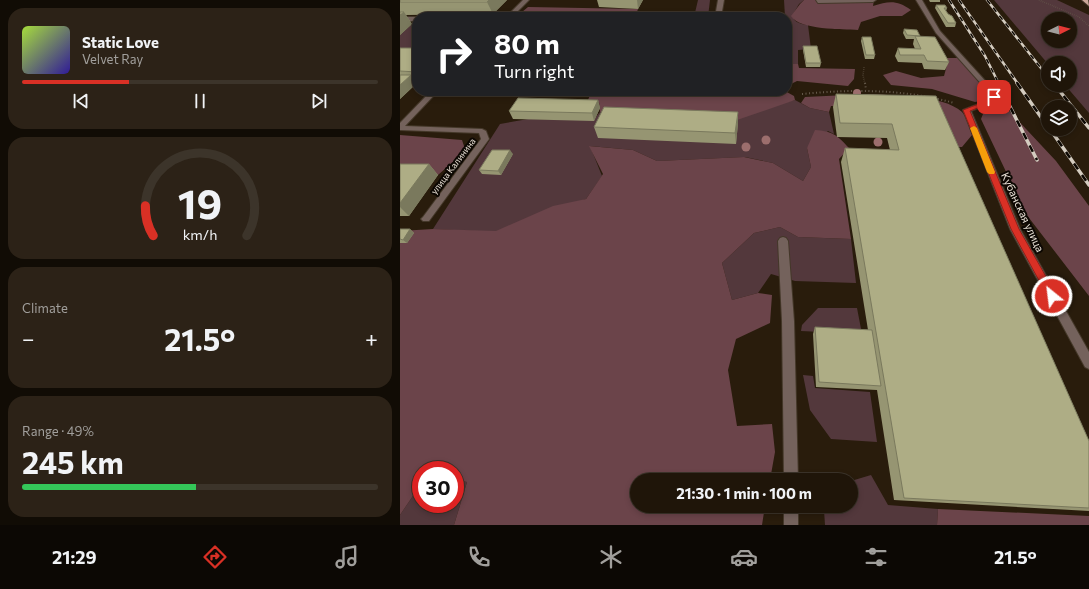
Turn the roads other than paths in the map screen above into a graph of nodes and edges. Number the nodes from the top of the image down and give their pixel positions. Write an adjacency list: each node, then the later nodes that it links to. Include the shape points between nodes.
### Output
1 (526, 0): 8 (street)
2 (721, 0): 9 (street)
3 (873, 0): 6 (street)
4 (919, 0): 16 (street, Кубанская улица, via 938,32 994,97 991,101 966,110 1015,229)
5 (1085, 0): 7 (main road)
6 (818, 1)
7 (1089, 4)
8 (514, 12)
9 (719, 12)
10 (400, 19): 11 (street)
11 (412, 19)
12 (431, 96): 13 (street)
13 (400, 127): 14 (street, улица Калинина, via 482,131 485,139)
14 (426, 219)
15 (783, 241): 17 (street, via 788,321)
16 (1089, 363)
17 (791, 473)
18 (791, 513): 19 (street)
19 (791, 525)

